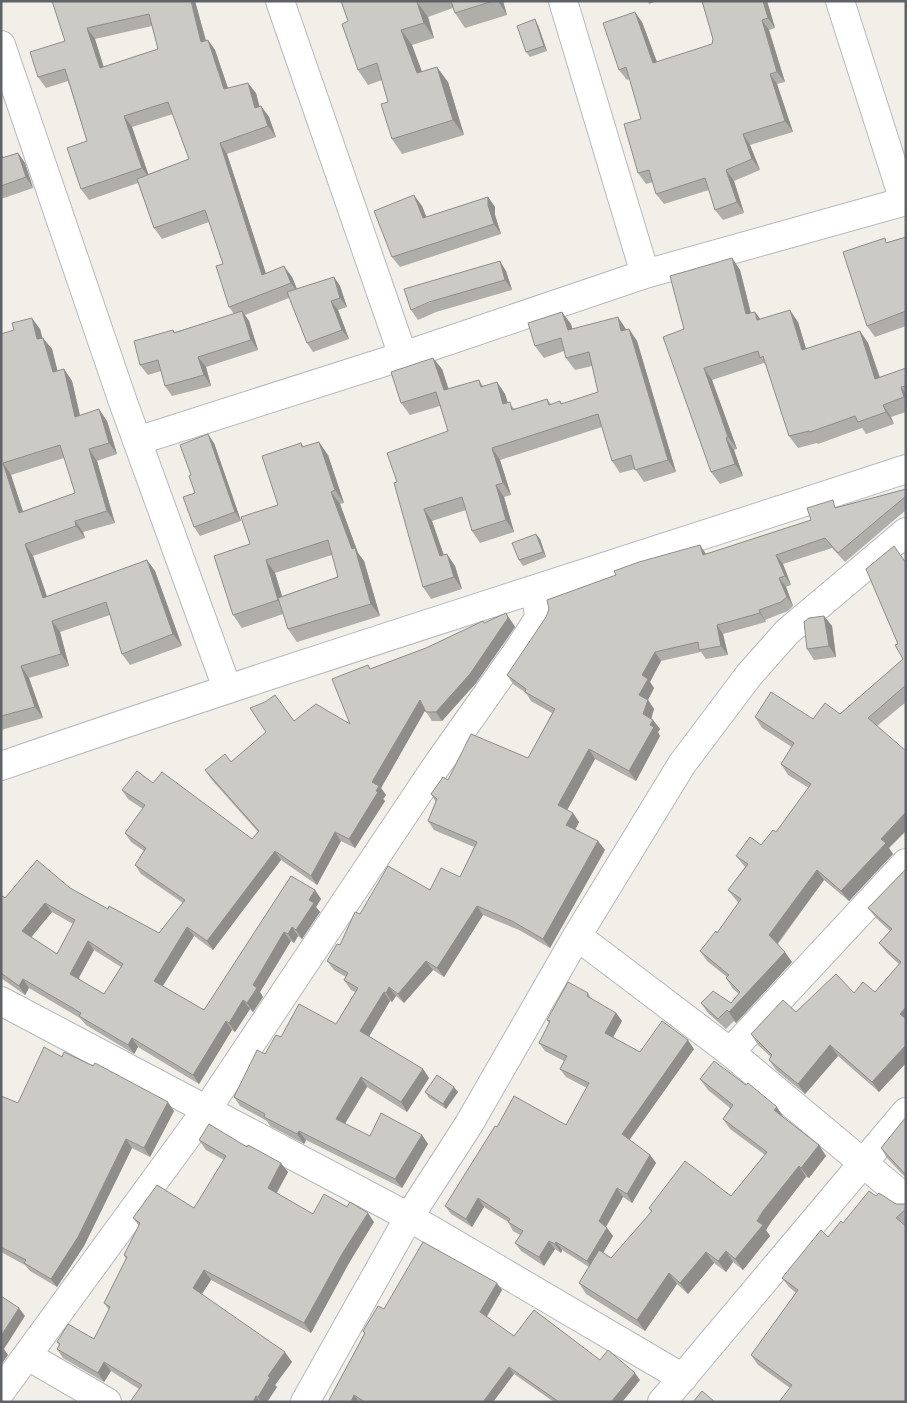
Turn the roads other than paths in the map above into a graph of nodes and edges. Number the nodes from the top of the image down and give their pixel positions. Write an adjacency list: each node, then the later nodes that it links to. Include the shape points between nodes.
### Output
1 (280, 1): 7 (street)
2 (563, 1): 6 (street)
3 (840, 1): 5 (street)
4 (1, 45): 8 (street)
5 (905, 201): 6 (street)
6 (644, 274): 7 (street)
7 (403, 356): 8 (street)
8 (137, 441): 12 (street)
9 (906, 469): 11 (street)
10 (906, 532): 15 (street, via 788,632 749,675 682,764)
11 (536, 590): 12 (street); 18 (street, via 539,618)
12 (226, 688): 13 (street)
13 (1, 766)
14 (906, 863): 17 (street)
15 (577, 936): 17 (street); 22 (street, via 469,1124)
16 (1, 1001): 18 (street)
17 (730, 1052): 20 (street)
18 (207, 1109): 22 (street); 23 (street)
19 (906, 1112): 20 (street)
20 (863, 1164): 21 (street); 24 (street)
21 (906, 1199)
22 (410, 1217): 24 (street); 27 (street)
23 (28, 1356): 25 (street); 26 (street)
24 (683, 1378): 28 (street)
25 (1, 1391)
26 (107, 1402)
27 (305, 1402)
28 (662, 1402)

